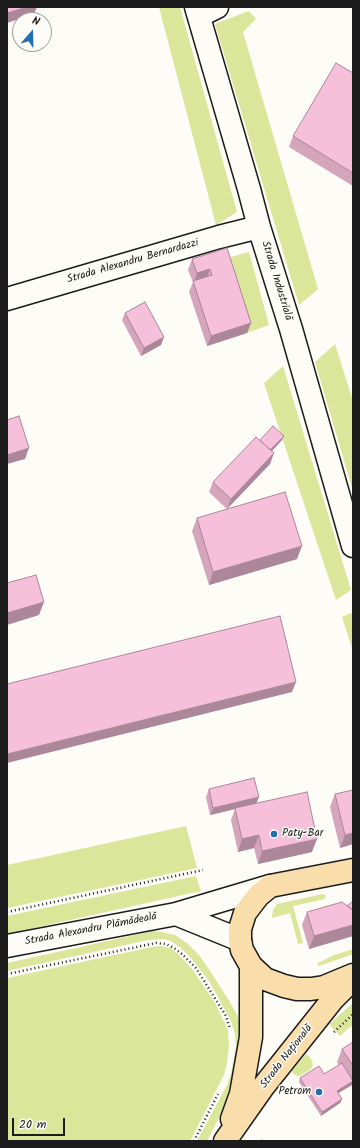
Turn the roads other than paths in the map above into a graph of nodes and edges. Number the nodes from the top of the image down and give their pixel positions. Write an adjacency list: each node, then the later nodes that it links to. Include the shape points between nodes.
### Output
1 (204, 10): 2 (street, Strada Industrială)
2 (259, 228): 3 (street, Strada Alexandru Bernardazzi, via 219,237); 4 (street, Strada Industrială, via 291,329)
3 (7, 299)
4 (353, 546)
5 (353, 870): 6 (main road)
6 (270, 886): 7 (street, Strada Alexandru Plămădeală); 8 (main road, Strada Națională, via 258,896 245,913 240,929)
7 (176, 914): 8 (street); 9 (street, Strada Alexandru Plămădeală)
8 (240, 940): 10 (main road, Strada Națională, via 242,950)
9 (7, 946)
10 (251, 966): 11 (main road, Strada Națională, via 265,979 297,989 324,987); 13 (main road, Strada Națională, via 251,1037 241,1094)
11 (353, 974)
12 (353, 980): 13 (main road, Strada Națională, via 332,999)
13 (225, 1140)

